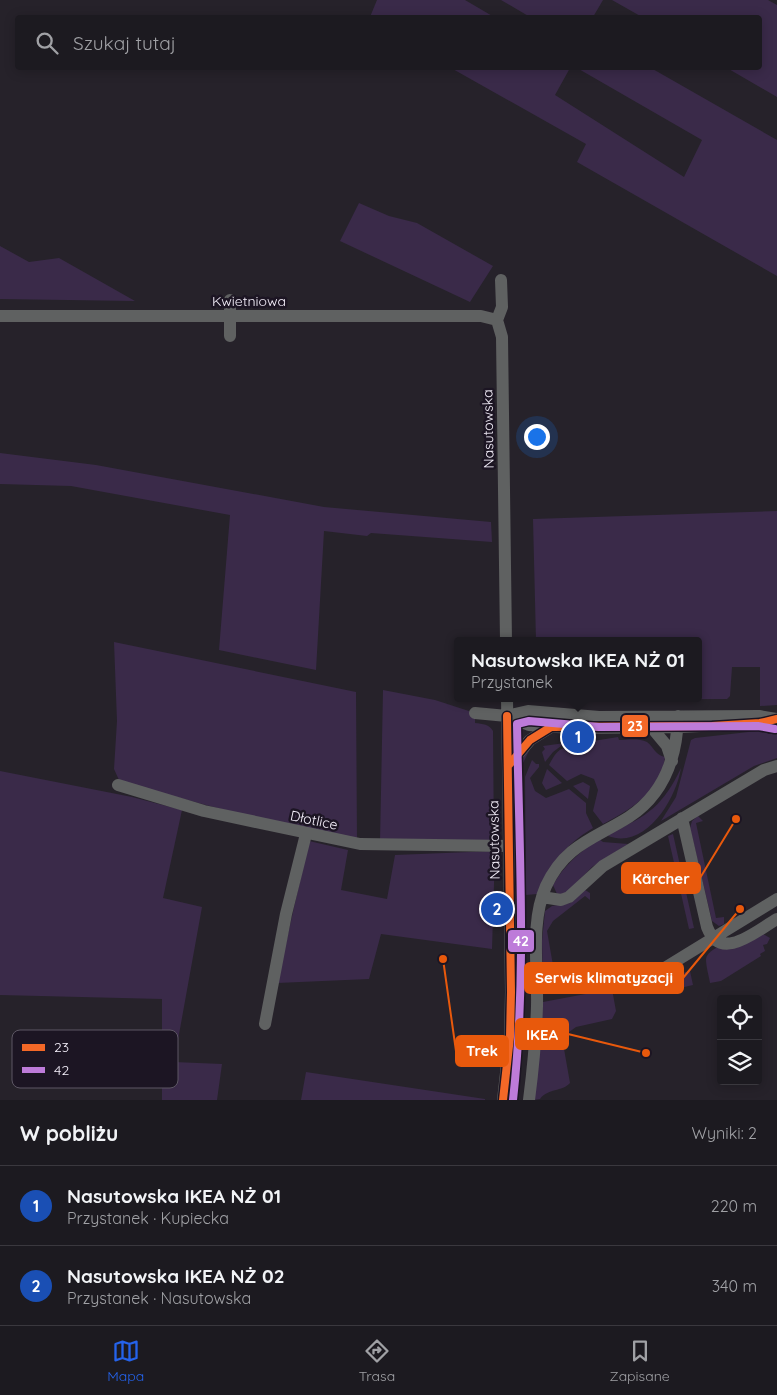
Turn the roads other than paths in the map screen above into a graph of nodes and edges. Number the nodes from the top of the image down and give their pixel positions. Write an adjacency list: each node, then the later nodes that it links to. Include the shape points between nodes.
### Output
1 (501, 280): 5 (street, Nasutowska, via 502,307)
2 (230, 300): 4 (street)
3 (0, 316): 4 (street, Kwietniowa)
4 (229, 316): 5 (street, Kwietniowa, via 481,316); 6 (street)
5 (497, 320): 7 (street, Nasutowska, via 502,337)
6 (230, 336)
7 (506, 637)
8 (507, 702): 10 (street, Nasutowska)
9 (475, 713): 10 (street)
10 (507, 716): 12 (street, via 528,711); 13 (street, via 525,724); 17 (street, Nasutowska)
11 (777, 719): 15 (street)
12 (678, 722): 12 (street, via 760,723 777,719 759,716); 14 (street); 16 (street)
13 (551, 727): 14 (street); 17 (street, via 530,740)
14 (652, 728): 16 (street, via 667,746)
15 (777, 730)
16 (672, 761): 23 (street, via 660,786 639,809 589,838 566,856 552,874)
17 (508, 766): 22 (street, Nasutowska)
18 (777, 766): 20 (street, via 764,770)
19 (118, 785): 21 (street, Dłotlice, via 204,811)
20 (682, 818): 23 (street, via 603,866 569,897 560,900); 26 (street, via 707,927)
21 (306, 834): 22 (street, Dłotlice, via 380,846); 28 (street, via 286,914)
22 (509, 846): 29 (street, Nasutowska, via 511,1009)
23 (542, 897): 30 (street, via 537,926 536,1031)
24 (777, 899): 26 (street)
25 (777, 918): 26 (street, via 732,944)
26 (713, 939): 27 (street)
27 (658, 972)
28 (265, 1024)
29 (502, 1100)
30 (529, 1100)

